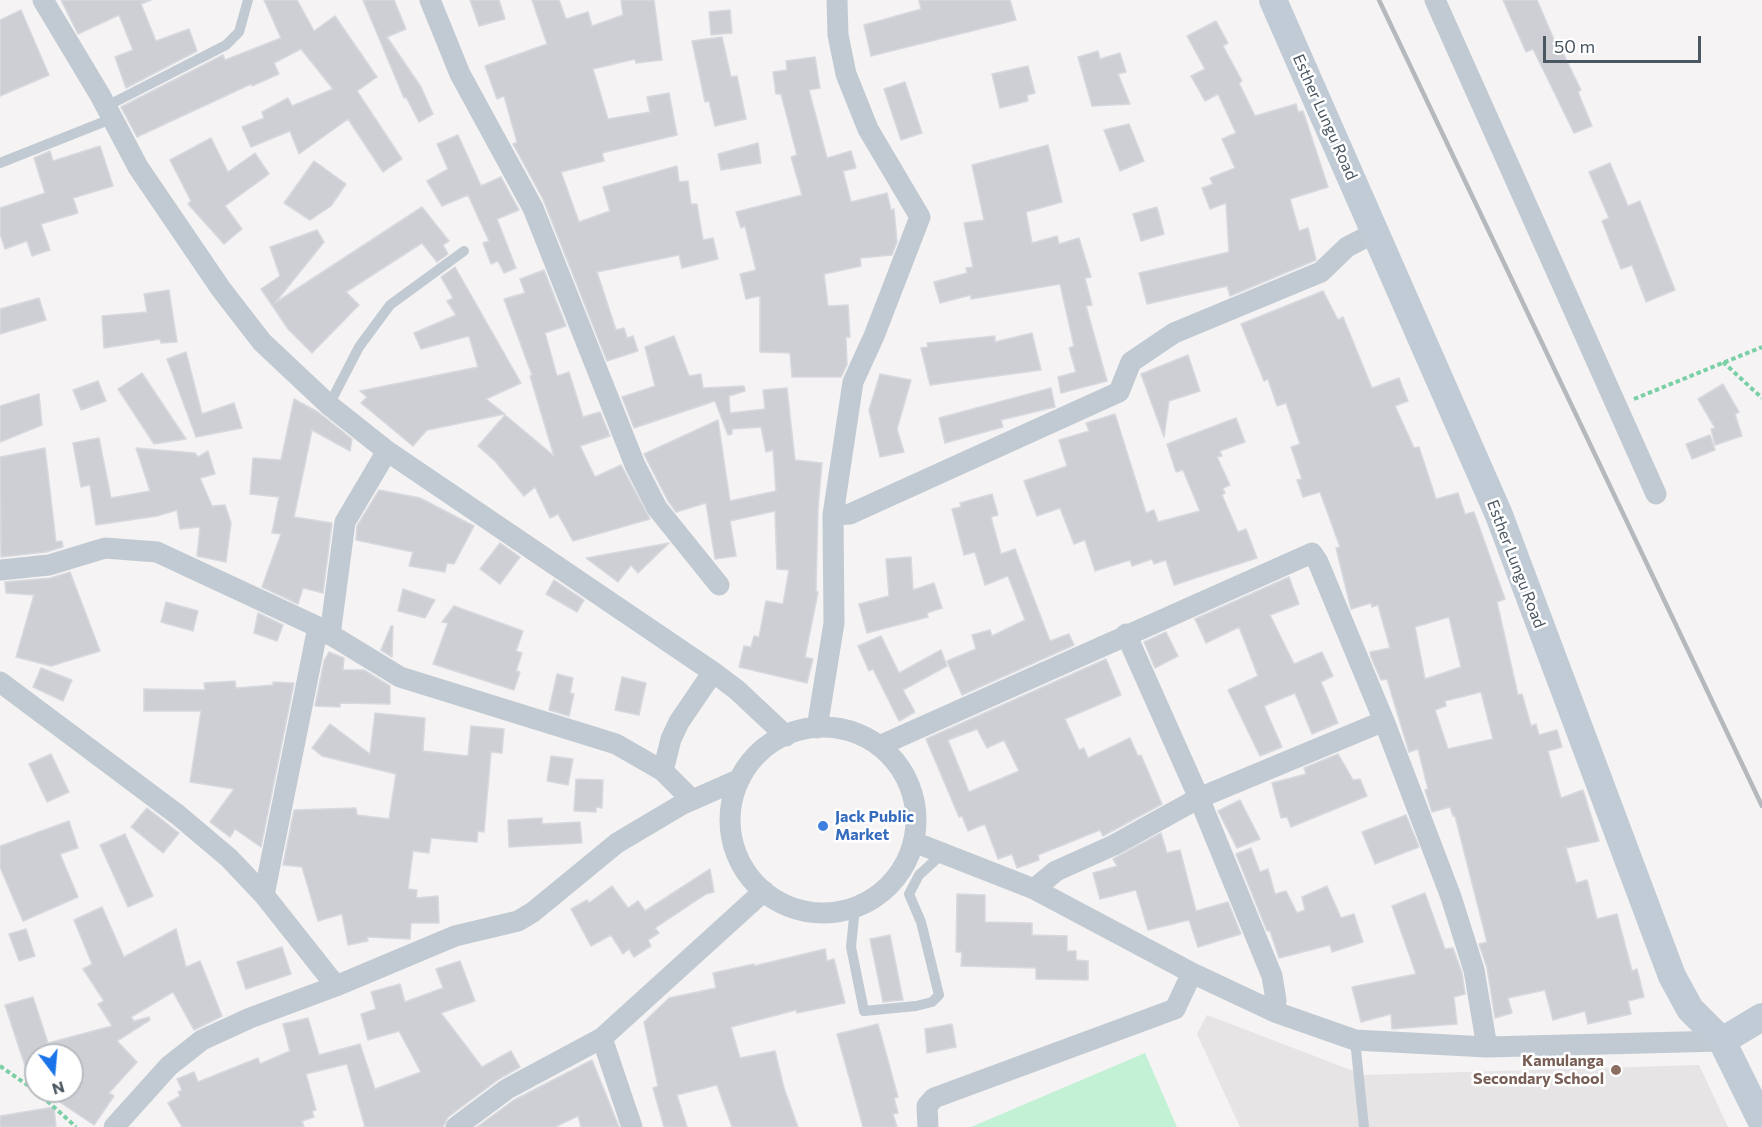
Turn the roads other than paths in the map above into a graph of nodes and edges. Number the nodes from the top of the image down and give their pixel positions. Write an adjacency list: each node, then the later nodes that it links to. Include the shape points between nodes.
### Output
1 (43, 0): 7 (street)
2 (248, 0): 7 (lane, via 238,32 226,45)
3 (430, 0): 16 (street, via 460,74 533,208 635,465 657,508)
4 (837, 0): 14 (street, via 838,34 846,74 868,129 920,217 853,382)
5 (1273, 0): 9 (street, Esther Lungu Road)
6 (1435, 0): 13 (street)
7 (108, 113): 8 (lane); 11 (street, via 138,167 221,289 262,342)
8 (0, 163)
9 (1376, 232): 14 (street, via 1347,247 1321,272 1174,333 1131,362 1119,392 850,514); 41 (street, Esther Lungu Road, via 1499,515 1672,976 1689,1009)
10 (464, 251): 11 (lane, via 390,305 359,347)
11 (329, 405): 12 (street)
12 (387, 451): 17 (street, via 345,522); 19 (street)
13 (1656, 494)
14 (833, 515): 22 (street, via 834,623)
15 (0, 570): 17 (street, via 49,565 105,548 157,552)
16 (719, 585)
17 (324, 631): 25 (street, via 400,676 616,744); 33 (street)
18 (1126, 634): 21 (street, via 1312,553); 24 (street); 27 (street)
19 (713, 672): 23 (street); 25 (street, via 679,722)
20 (0, 682): 33 (street, via 178,815 229,858)
21 (1384, 721): 27 (street); 42 (street, via 1471,959)
22 (817, 728): 23 (street); 24 (street, via 850,732)
23 (786, 736): 26 (street, via 766,747)
24 (879, 746): 29 (street, via 901,770 914,799)
25 (663, 771): 28 (street)
26 (740, 779): 28 (street); 32 (street, via 730,805 733,844 741,866)
27 (1199, 798): 31 (street, via 1114,845 1056,870); 37 (street, via 1272,976)
28 (692, 800): 36 (street, via 617,843 518,921 455,936)
29 (914, 842): 30 (street); 34 (street, via 908,859 886,888)
30 (941, 855): 31 (street); 34 (lane, via 919,875 909,894 921,922 939,995 932,1002 864,1011 851,947)
31 (1034, 889): 35 (street)
32 (764, 891): 34 (street, via 784,905 802,911 820,913); 39 (street)
33 (264, 895): 36 (street)
34 (855, 907)
35 (1192, 973): 37 (street); 47 (street, via 1175,1010 934,1098 927,1106)
36 (336, 986): 44 (street, via 250,1017 202,1040 169,1066)
37 (1275, 1012): 40 (street)
38 (1762, 1017): 41 (street)
39 (602, 1038): 45 (street, via 507,1089); 46 (street)
40 (1354, 1040): 42 (street); 48 (lane)
41 (1722, 1041): 42 (street); 43 (street, Esther Lungu Road)
42 (1487, 1047)
43 (1762, 1122)
44 (114, 1127)
45 (456, 1127)
46 (632, 1127)
47 (928, 1127)
48 (1364, 1127)

